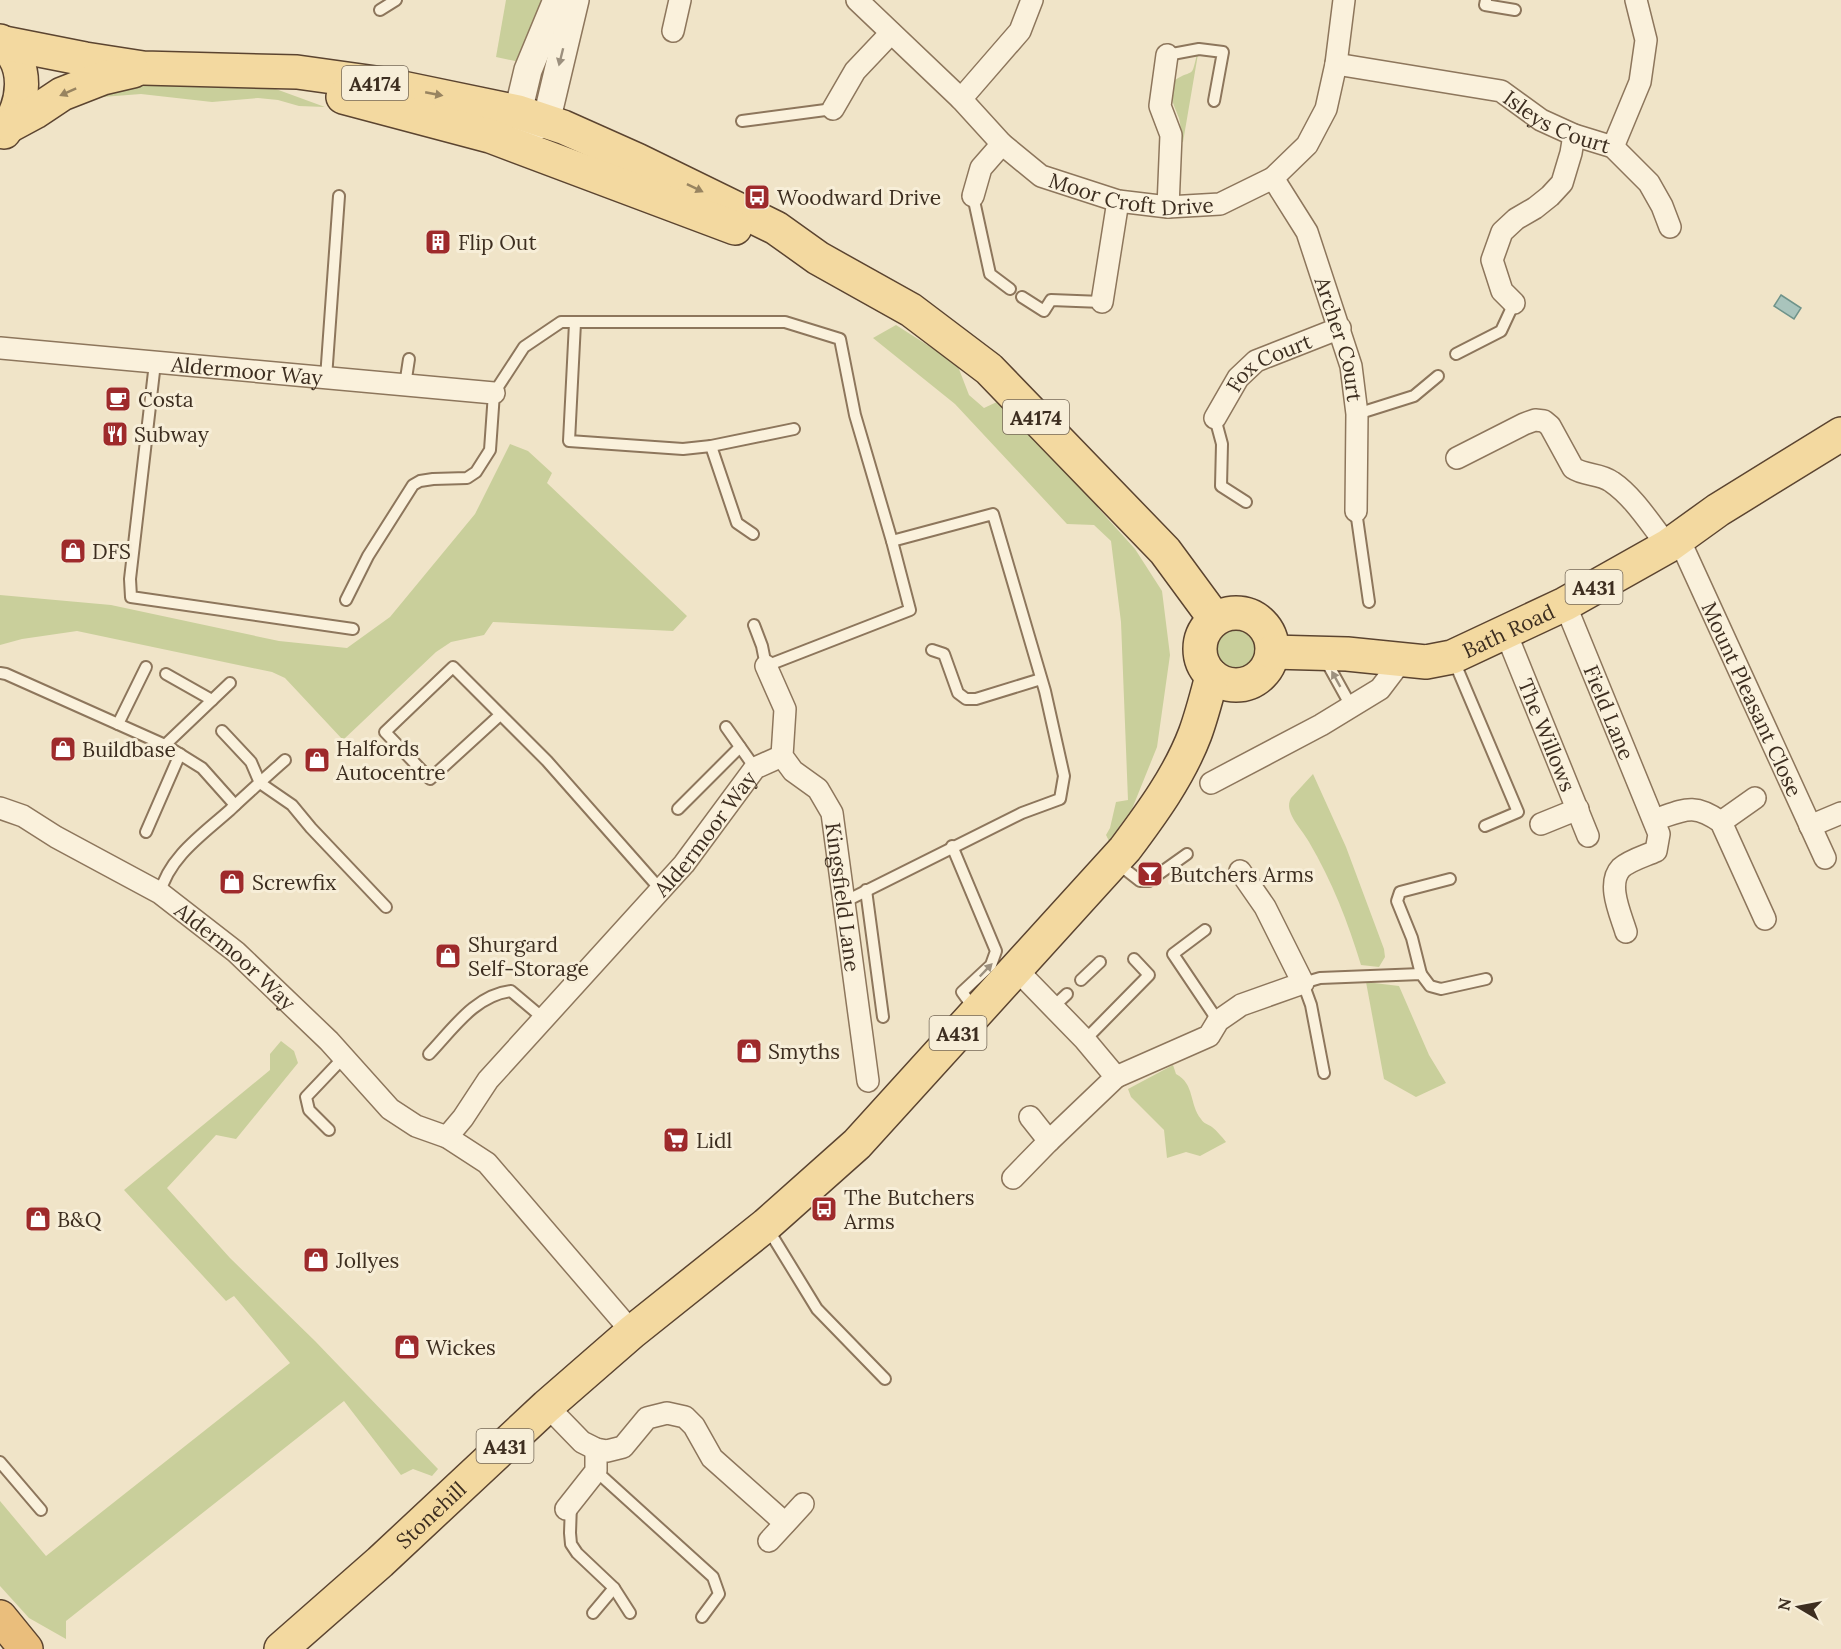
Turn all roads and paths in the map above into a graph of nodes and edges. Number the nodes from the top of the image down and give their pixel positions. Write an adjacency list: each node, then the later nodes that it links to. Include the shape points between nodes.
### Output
1 (396, 0): 10 (lane)
2 (557, 0): 22 (street, via 528,70)
3 (575, 0): 22 (street, one-way to 22)
4 (680, 0): 12 (street)
5 (857, 0): 13 (street, Moor Croft Drive)
6 (1032, 0): 19 (street, via 1020,31)
7 (1344, 0): 16 (street, Moor Croft Drive)
8 (1486, 0): 11 (lane, via 1485,4)
9 (1636, 0): 28 (street, via 1646,40 1640,82)
10 (380, 10)
11 (1515, 10)
12 (674, 31)
13 (891, 33): 19 (street, Moor Croft Drive); 21 (street, via 855,71)
14 (2, 42): 17 (main road, A4174); 24 (main road, A4174, via 16,60 23,92 18,111)
15 (1167, 55): 20 (lane, via 1199,49 1223,52); 33 (street, via 1160,106 1171,135)
16 (1336, 64): 25 (street, Isleys Court, via 1501,91 1541,120); 29 (street, Moor Croft Drive, via 1326,109 1307,145)
17 (143, 68): 18 (main road, A4174); 24 (main road, A4174, one-way to 24, via 62,94)
18 (230, 71): 22 (main road, A4174, one-way to 22, via 297,72 383,84); 26 (main road, A4174)
19 (961, 99): 27 (street, Moor Croft Drive)
20 (1214, 101)
21 (833, 109): 23 (lane)
22 (533, 121): 26 (street, via 519,133); 34 (main road, A4174, via 543,137 562,148 622,173); 36 (main road, A4174, one-way to 36, via 563,127 637,160 776,228)
23 (742, 121)
24 (3, 135)
25 (1574, 135): 28 (street, Isleys Court); 40 (street, via 1562,183 1502,232 1492,260 1502,291)
26 (490, 136): 34 (main road, A4174)
27 (1002, 144): 31 (street, via 981,168); 32 (street, Moor Croft Drive, via 1041,176)
28 (1613, 147): 35 (street, Isleys Court, via 1649,183)
29 (1273, 178): 33 (street, Moor Croft Drive, via 1220,204); 42 (street, Archer Court, via 1307,232)
30 (339, 196): 48 (lane)
31 (973, 196): 37 (lane, via 990,274)
32 (1118, 201): 33 (street, Moor Croft Drive); 39 (street)
33 (1168, 207)
34 (692, 213): 36 (main road, A4174)
35 (1670, 227)
36 (818, 258): 65 (main road, A4174, via 911,310 989,369 1158,544)
37 (1010, 289)
38 (1022, 297): 39 (lane, via 1044,311 1051,300)
39 (1102, 302)
40 (1514, 303): 44 (lane, via 1501,331)
41 (575, 323): 50 (lane, via 561,322 524,347); 55 (lane, via 569,441 682,449); 60 (lane, via 785,322 840,339 855,415)
42 (1340, 328): 51 (street, Archer Court, via 1351,366); 52 (street, Fox Court, via 1256,362 1238,378)
43 (0, 348): 46 (street, Aldermoor Way)
44 (1456, 354)
45 (409, 359): 49 (lane)
46 (154, 363): 48 (street, Aldermoor Way); 67 (lane, via 130,597)
47 (1438, 376): 51 (lane, via 1414,396)
48 (326, 378): 49 (street, Aldermoor Way)
49 (405, 385): 50 (street, Aldermoor Way)
50 (494, 393): 62 (lane, via 490,450 476,472 467,478 433,479 413,485 368,556)
51 (1357, 414): 58 (street, Archer Court)
52 (1215, 418): 57 (lane, via 1222,444 1221,486)
53 (794, 429): 55 (lane)
54 (1841, 434): 61 (main road, Bath Road / A431, via 1718,510)
55 (711, 446): 59 (lane, via 737,523)
56 (1457, 458): 61 (street, Mount Pleasant Close, via 1524,424 1544,421 1573,468 1612,481)
57 (1245, 502)
58 (1356, 511): 63 (lane)
59 (753, 534)
60 (892, 541): 74 (lane, via 910,610); 79 (lane, via 993,514)
61 (1673, 543): 64 (main road, Bath Road / A431); 105 (street, Mount Pleasant Close)
62 (346, 600)
63 (1369, 602)
64 (1565, 604): 68 (main road, Bath Road / A431); 101 (street, Field Lane)
65 (1215, 619): 70 (main road, via 1239,612 1252,616 1270,636); 78 (main road, via 1200,642 1200,656)
66 (754, 625): 74 (lane)
67 (353, 629)
68 (1506, 633): 72 (main road, Bath Road / A431); 99 (street, The Willows)
69 (932, 650): 79 (lane, via 944,654 958,693 966,699)
70 (1272, 652): 71 (main road, Bath Road / A431); 78 (main road, via 1263,672 1252,681 1237,685)
71 (1321, 653): 73 (main road, Bath Road / A431); 82 (lane, one-way to 71)
72 (1452, 657): 73 (main road, Bath Road / A431, via 1426,662); 104 (lane, via 1518,812)
73 (1402, 660): 82 (street, via 1380,689)
74 (766, 666): 90 (street, via 785,710)
75 (146, 667): 84 (lane)
76 (0, 674): 84 (lane)
77 (166, 674): 81 (lane)
78 (1212, 676): 111 (main road, A431, via 1187,752 1160,802)
79 (1041, 679): 108 (lane, via 1064,776 1060,799)
80 (230, 683): 81 (lane)
81 (212, 700): 87 (lane)
82 (1351, 706): 94 (street)
83 (500, 715): 83 (lane, via 453,667 385,732 430,779); 114 (lane)
84 (118, 724): 87 (lane)
85 (726, 727): 88 (lane)
86 (222, 731): 93 (lane, via 251,762)
87 (165, 745): 89 (lane)
88 (740, 747): 92 (lane); 98 (lane)
89 (180, 754): 96 (lane, via 202,768); 106 (lane)
90 (782, 756): 92 (street, Aldermoor Way); 117 (street, Kingsfield Lane, via 793,771 818,789 832,813)
91 (285, 760): 93 (lane)
92 (754, 768): 114 (street, Aldermoor Way, via 684,864)
93 (260, 783): 96 (lane); 118 (lane, via 292,805)
94 (1211, 783)
95 (1755, 798): 102 (street)
96 (235, 805): 116 (lane, via 172,865)
97 (0, 808): 116 (street, Aldermoor Way, via 23,816)
98 (678, 809)
99 (1578, 809): 103 (street); 107 (street, The Willows)
100 (1841, 813): 105 (street)
101 (1654, 820): 102 (street, via 1695,809); 121 (street, Field Lane, via 1659,834 1656,851 1620,869 1615,882)
102 (1721, 822): 119 (street)
103 (1541, 824)
104 (1485, 826)
105 (1810, 826): 110 (street, Mount Pleasant Close)
106 (146, 832)
107 (1588, 836)
108 (952, 846): 115 (lane); 129 (lane, one-way to 108, via 991,965 996,951)
109 (1187, 854): 111 (lane, via 1149,881 1140,881)
110 (1825, 858)
111 (1115, 860): 124 (main road, A431)
112 (1240, 871): 128 (street, via 1265,907)
113 (1450, 879): 125 (lane, via 1400,892 1397,901 1412,938)
114 (660, 889): 131 (street, Aldermoor Way)
115 (866, 890): 117 (lane); 130 (lane)
116 (160, 893): 135 (street, Aldermoor Way, via 236,952)
117 (844, 902): 138 (street, Kingsfield Lane)
118 (386, 907)
119 (1765, 919)
120 (1205, 930): 132 (lane, via 1173,954)
121 (1626, 932)
122 (1134, 959): 133 (lane, via 1149,975)
123 (1100, 962): 127 (lane)
124 (1016, 968): 129 (main road, A431); 133 (street, via 1060,1001)
125 (1420, 974): 126 (lane, via 1430,986 1441,989); 128 (lane, via 1320,978)
126 (1486, 978)
127 (1081, 980)
128 (1303, 983): 132 (street, via 1241,1005); 136 (lane)
129 (964, 1001): 144 (main road, A431, via 858,1144)
130 (883, 1017)
131 (543, 1018): 134 (lane, via 511,991 500,992 472,1008); 141 (street, Aldermoor Way, via 488,1080)
132 (1218, 1021): 137 (street, via 1209,1036)
133 (1085, 1040): 137 (street)
134 (429, 1054)
135 (344, 1058): 140 (lane, via 306,1097 309,1110); 141 (street, Aldermoor Way, via 390,1109 416,1126)
136 (1324, 1073)
137 (1116, 1077): 142 (street)
138 (868, 1081)
139 (1030, 1117): 142 (street)
140 (329, 1130)
141 (447, 1137): 145 (street, Aldermoor Way, via 487,1163)
142 (1049, 1141): 143 (street)
143 (1013, 1178)
144 (766, 1225): 145 (main road, A431); 146 (lane, via 818,1309)
145 (632, 1332): 147 (main road, Stonehill / A431)
146 (885, 1379)
147 (547, 1406): 148 (street, via 582,1442); 162 (main road, Stonehill / A431)
148 (596, 1449): 150 (street); 154 (street, via 623,1447 647,1418 667,1413 685,1417 712,1458)
149 (0, 1462): 153 (lane)
150 (596, 1471): 152 (street); 160 (lane, via 712,1577 719,1594)
151 (803, 1504): 154 (street)
152 (569, 1505): 156 (lane, via 572,1544)
153 (41, 1510)
154 (786, 1523): 155 (street)
155 (769, 1541)
156 (614, 1588): 157 (lane); 158 (lane)
157 (592, 1612)
158 (630, 1613)
159 (0, 1617): 161 (highway)
160 (702, 1617)
161 (26, 1649)
162 (281, 1649)

